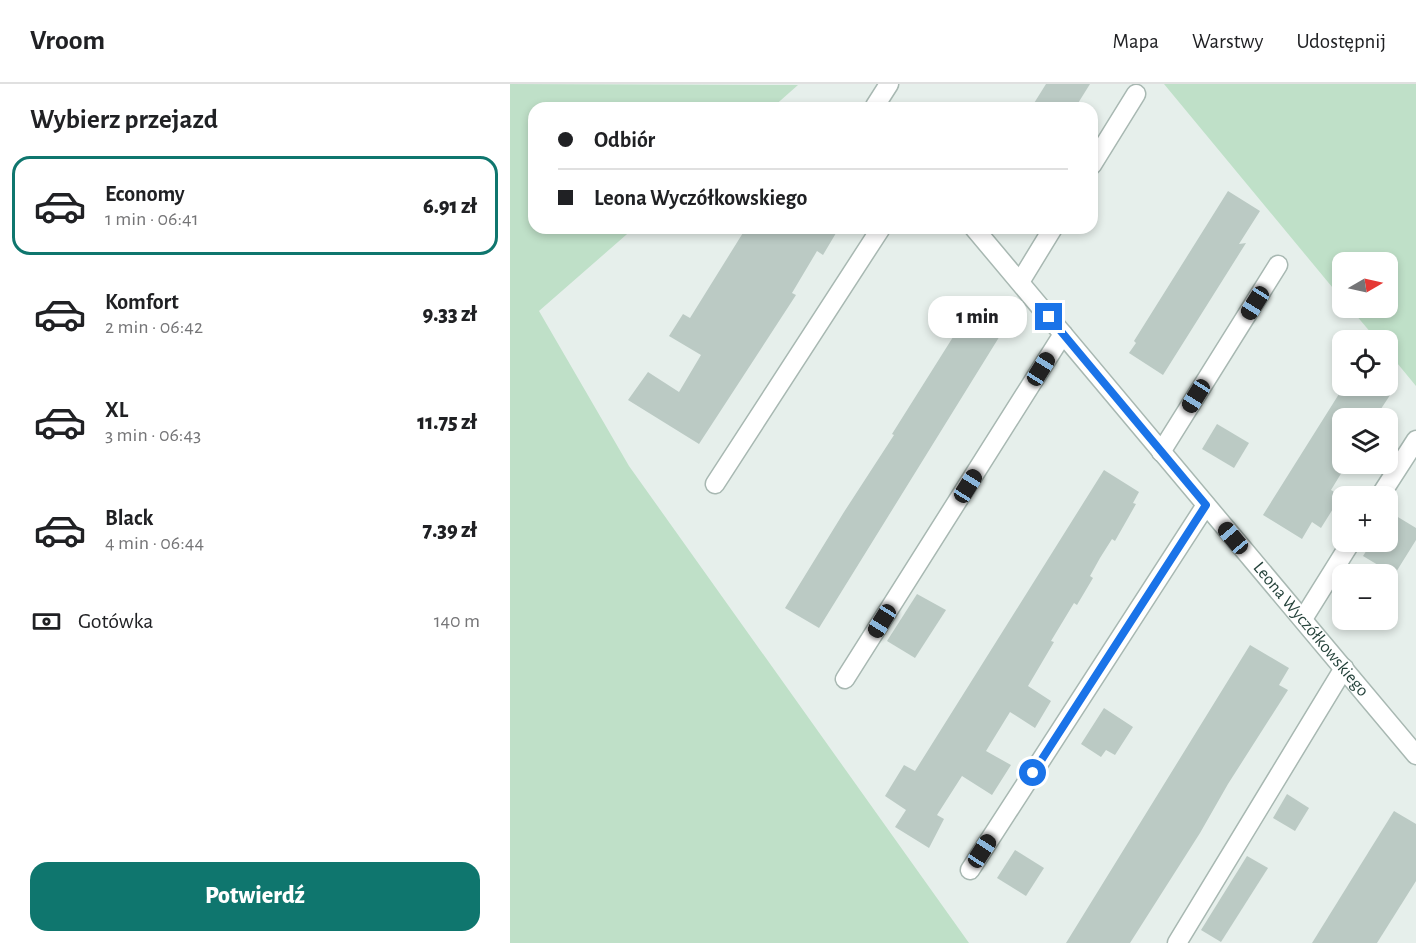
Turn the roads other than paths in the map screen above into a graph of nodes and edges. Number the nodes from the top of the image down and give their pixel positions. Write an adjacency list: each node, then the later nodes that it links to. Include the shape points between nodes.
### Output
1 (889, 84): 3 (street)
2 (1136, 94): 4 (street)
3 (876, 102)
4 (1098, 155)
5 (877, 234): 13 (street)
6 (979, 234): 9 (street, Leona Wyczółkowskiego)
7 (1049, 234): 9 (street)
8 (1278, 266): 12 (street)
9 (1020, 282): 10 (street, Leona Wyczółkowskiego)
10 (1063, 334): 12 (street, Leona Wyczółkowskiego); 19 (street)
11 (1416, 440): 14 (street)
12 (1161, 452): 15 (street, Leona Wyczółkowskiego)
13 (716, 484)
14 (1386, 486)
15 (1206, 505): 17 (street, Leona Wyczółkowskiego); 21 (street)
16 (1345, 552): 17 (street)
17 (1302, 618): 18 (street, Leona Wyczółkowskiego)
18 (1344, 668): 20 (street, Leona Wyczółkowskiego); 22 (street)
19 (845, 680)
20 (1416, 755)
21 (970, 870)
22 (1177, 943)

